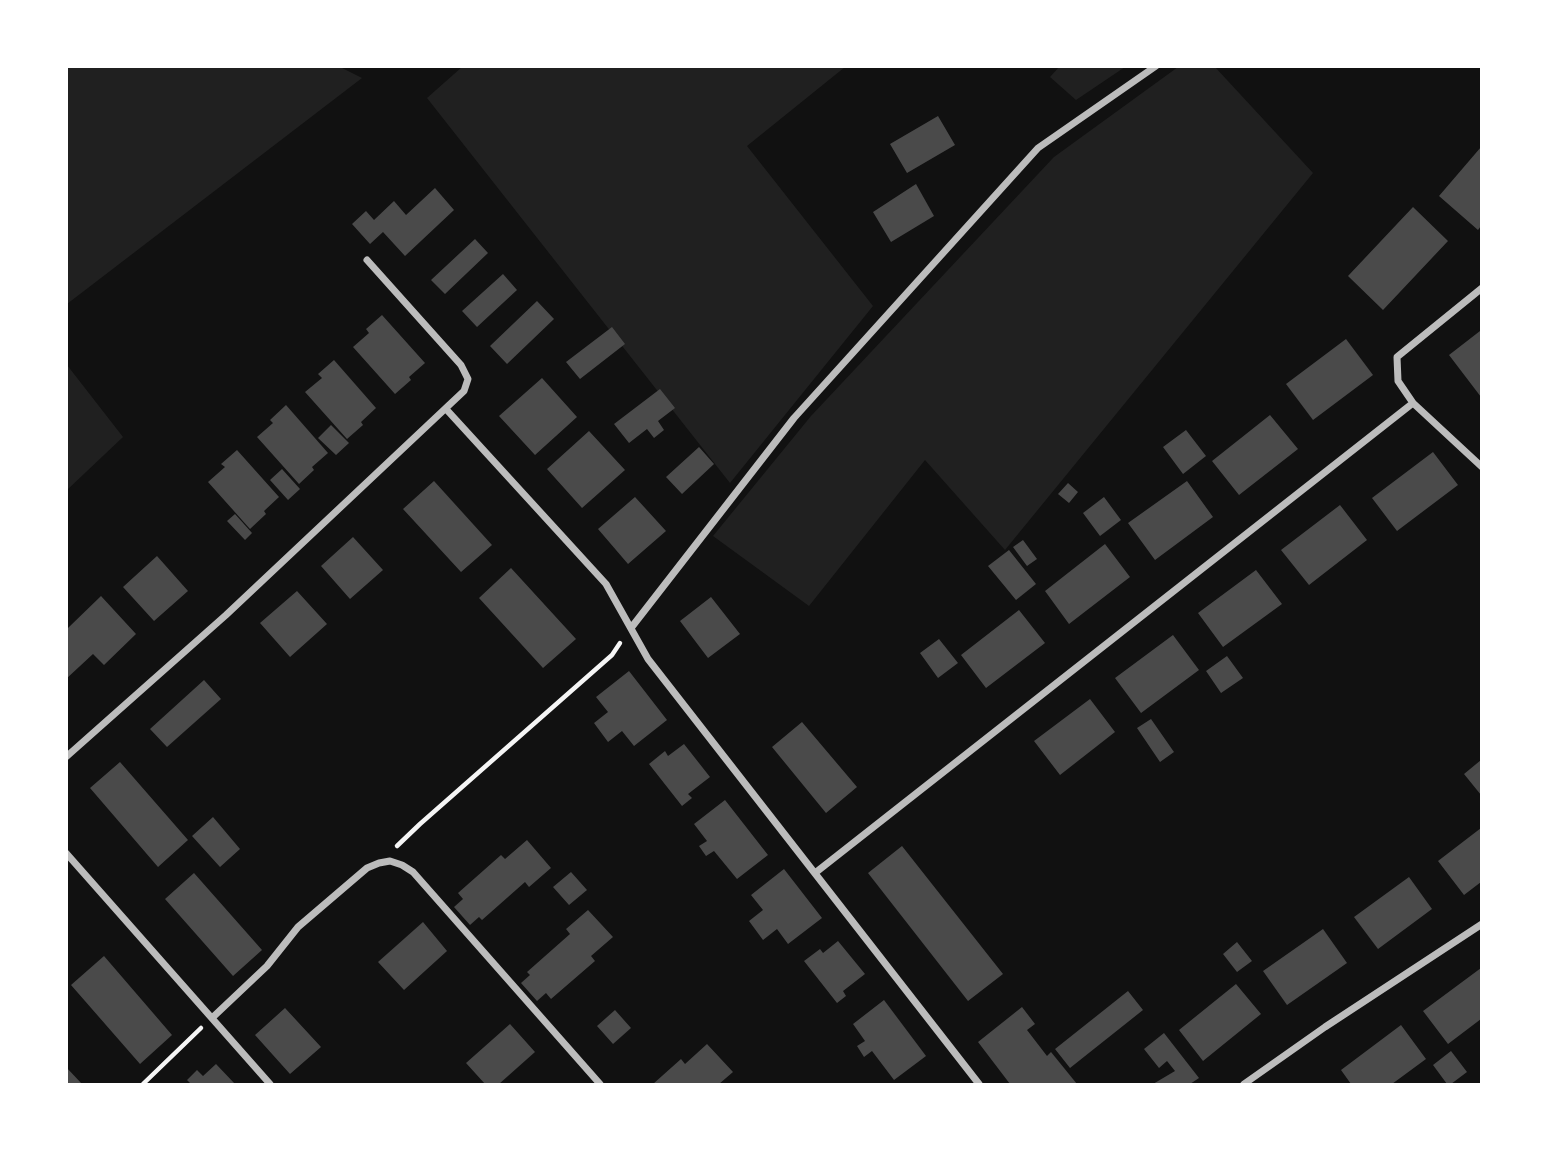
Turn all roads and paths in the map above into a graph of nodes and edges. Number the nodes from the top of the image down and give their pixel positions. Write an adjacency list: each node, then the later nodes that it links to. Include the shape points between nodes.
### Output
1 (1156, 66): 7 (street, via 1038,148 794,418)
2 (367, 260): 5 (street, via 461,365 468,379 464,391)
3 (1482, 288): 4 (street, via 1397,357 1398,381)
4 (1413, 403): 6 (street); 11 (street)
5 (446, 409): 7 (street, via 606,584); 8 (street)
6 (1482, 467)
7 (631, 628): 10 (path, via 612,655 399,842); 11 (street, via 648,659)
8 (66, 757)
9 (66, 853): 13 (street)
10 (390, 861): 13 (street, via 367,868 298,927 267,966); 16 (street, via 413,872)
11 (815, 873): 17 (street)
12 (1482, 924): 18 (street)
13 (212, 1018): 14 (path); 15 (street)
14 (143, 1084)
15 (270, 1084)
16 (600, 1084)
17 (979, 1084)
18 (1244, 1084)

